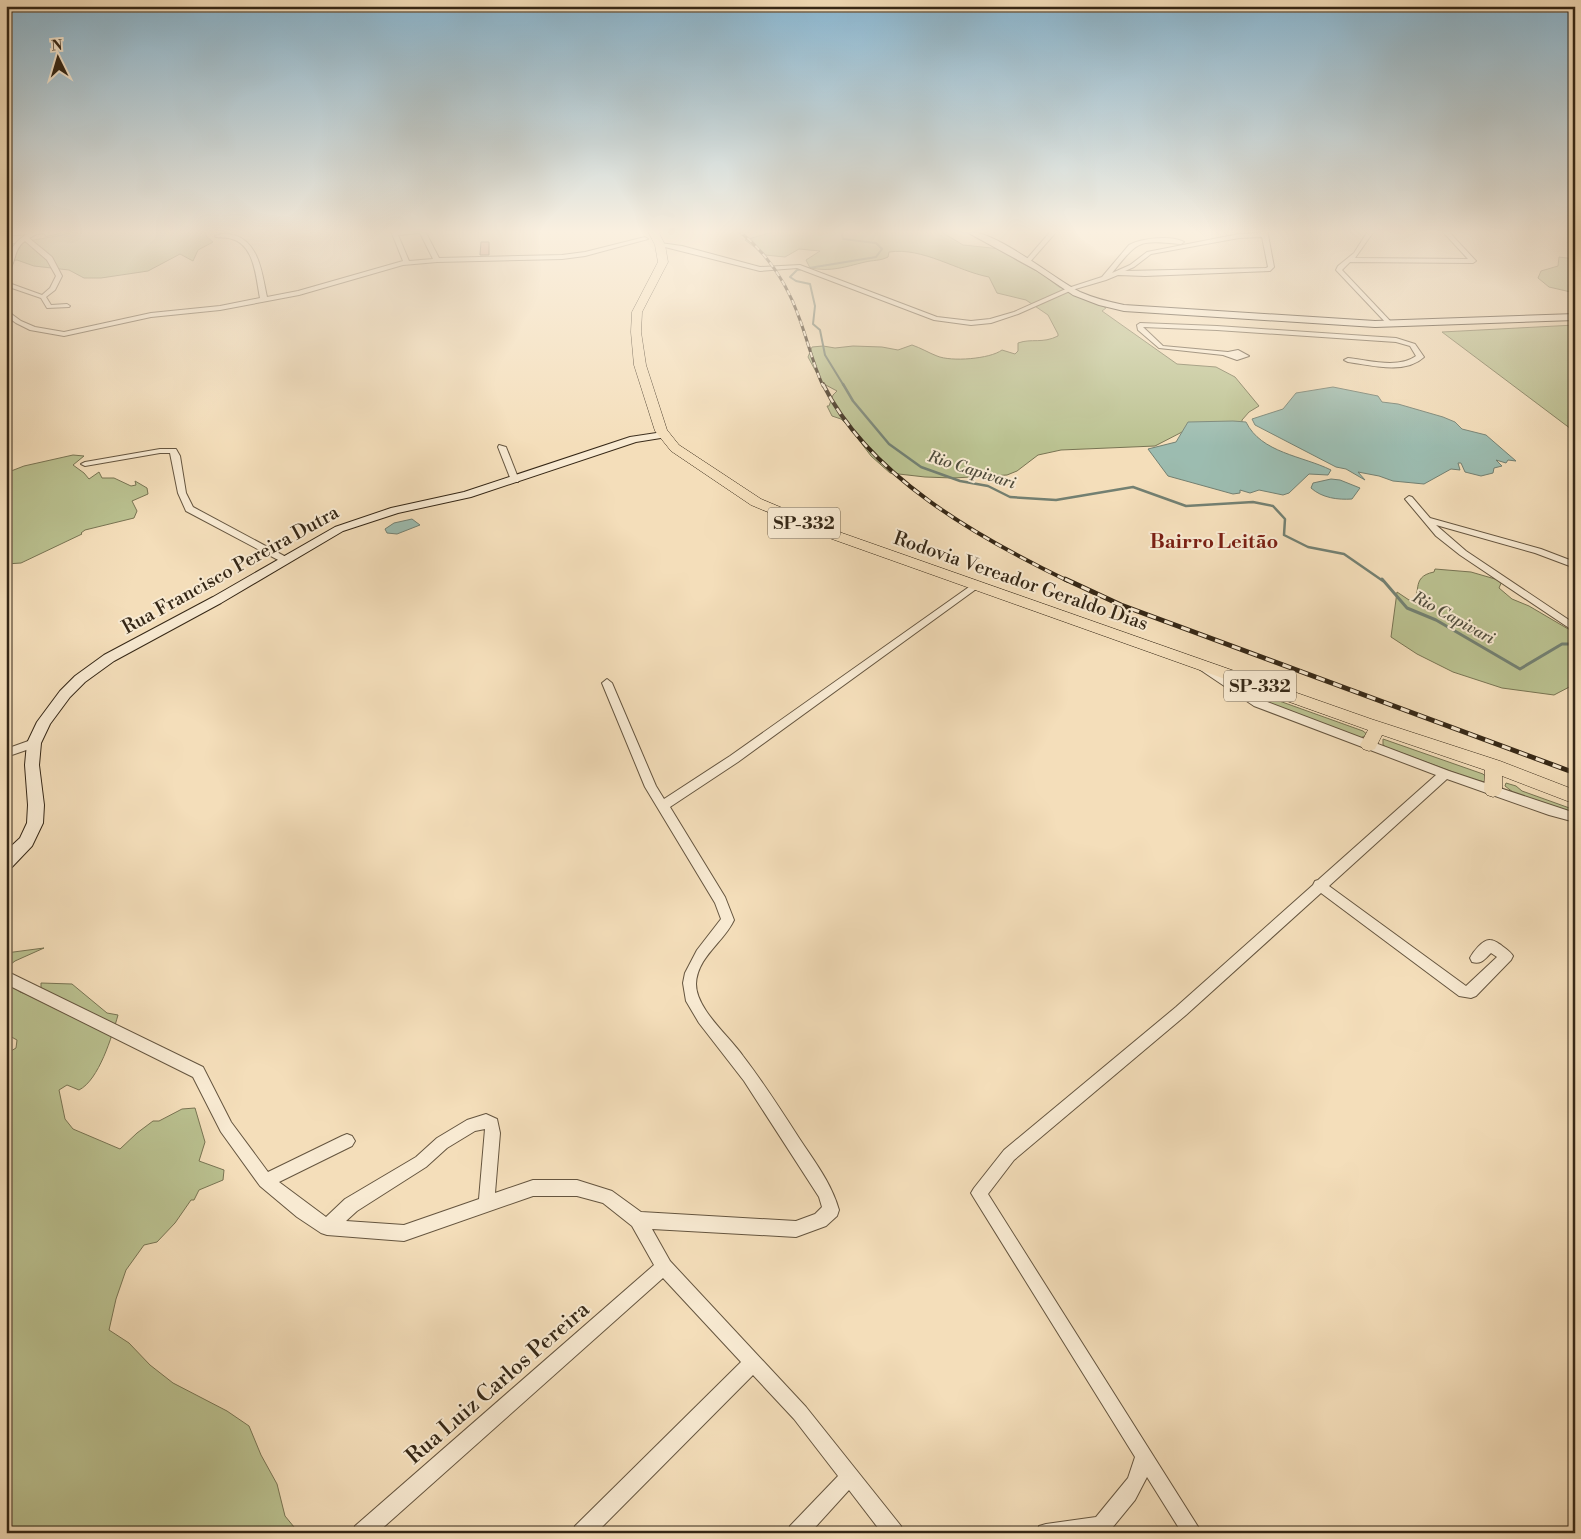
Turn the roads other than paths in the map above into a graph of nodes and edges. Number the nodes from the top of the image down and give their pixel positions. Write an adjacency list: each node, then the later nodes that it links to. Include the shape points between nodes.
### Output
1 (46, 303): 8 (street, via 49,307)
2 (248, 303): 9 (street, via 151,315 64,334 26,326)
3 (641, 303): 18 (main road, Rodovia Vereador Geraldo Dias / SP-332, via 635,320 640,365)
4 (894, 303): 5 (street, via 951,322 991,320)
5 (1039, 303)
6 (1104, 303): 10 (street, via 1124,308)
7 (1370, 303): 13 (street)
8 (67, 306)
9 (6, 312)
10 (1213, 314): 11 (street); 14 (street)
11 (1224, 315): 13 (street); 15 (street)
12 (1575, 318): 13 (street)
13 (1390, 324)
14 (1217, 328): 15 (street); 16 (street, via 1140,325 1140,329 1161,347)
15 (1229, 328): 17 (street, via 1404,340 1413,345 1420,357 1416,362 1401,364)
16 (1229, 354)
17 (1348, 360)
18 (657, 424): 19 (main road, Rodovia Vereador Geraldo Dias / SP-332); 20 (street, Rua Francisco Pereira Dutra)
19 (663, 435): 20 (street, Rua Francisco Pereira Dutra); 28 (main road, Rodovia Vereador Geraldo Dias / SP-332, via 683,454 766,507 836,536)
20 (634, 439): 23 (street, Rua Francisco Pereira Dutra)
21 (502, 447): 23 (street)
22 (85, 464): 26 (street, via 173,451 182,493 189,508)
23 (515, 480): 26 (street, Rua Francisco Pereira Dutra, via 467,495 362,519 338,528)
24 (1409, 499): 25 (street)
25 (1427, 520): 27 (street, via 1538,551); 30 (street, via 1463,553)
26 (285, 560): 35 (street, Rua Francisco Pereira Dutra, via 92,670 60,701 44,722)
27 (1575, 565)
28 (976, 585): 32 (main road, Rodovia Vereador Geraldo Dias / SP-332); 42 (street, via 713,774)
29 (1575, 614): 30 (street)
30 (1566, 622): 31 (street)
31 (1575, 629)
32 (1200, 664): 34 (main road, Rodovia Vereador Geraldo Dias / SP-332); 36 (street, via 1258,703)
33 (607, 683): 42 (street, via 651,787)
34 (1377, 728): 36 (main road); 38 (main road, Rodovia Vereador Geraldo Dias / SP-332)
35 (34, 743): 37 (street); 44 (street, Rua Francisco Pereira Dutra, via 35,824 26,842)
36 (1369, 745): 39 (street)
37 (6, 754)
38 (1494, 766): 40 (main road); 41 (main road, Rodovia Vereador Geraldo Dias / SP-332)
39 (1445, 774): 40 (street); 45 (street)
40 (1493, 790): 43 (street)
41 (1575, 797)
42 (663, 806): 51 (street, via 721,901 728,920 705,948 692,972 689,991 826,1193 831,1210 820,1220 796,1229)
43 (1575, 818)
44 (6, 862)
45 (1320, 885): 46 (street, via 1464,992 1471,992 1506,956 1490,945); 55 (street, via 1180,1011 1009,1155 980,1192)
46 (1477, 958)
47 (6, 977): 49 (street, via 198,1072 226,1127)
48 (347, 1141): 49 (street)
49 (265, 1181): 52 (street)
50 (486, 1205): 51 (street, via 533,1188 577,1188 607,1196); 52 (street, via 404,1233); 52 (street, via 493,1133 492,1124 486,1121 472,1125 442,1143 421,1162 351,1205)
51 (638, 1220): 53 (street)
52 (327, 1227)
53 (664, 1267): 54 (street); 57 (street, Rua Luiz Carlos Pereira)
54 (753, 1362): 56 (street, via 800,1413); 58 (street)
55 (1144, 1456): 61 (street, via 1143,1467 1131,1492 1101,1526); 62 (street)
56 (848, 1477): 59 (street); 60 (street)
57 (362, 1533)
58 (582, 1533)
59 (797, 1533)
60 (894, 1533)
61 (1046, 1533)
62 (1193, 1533)

